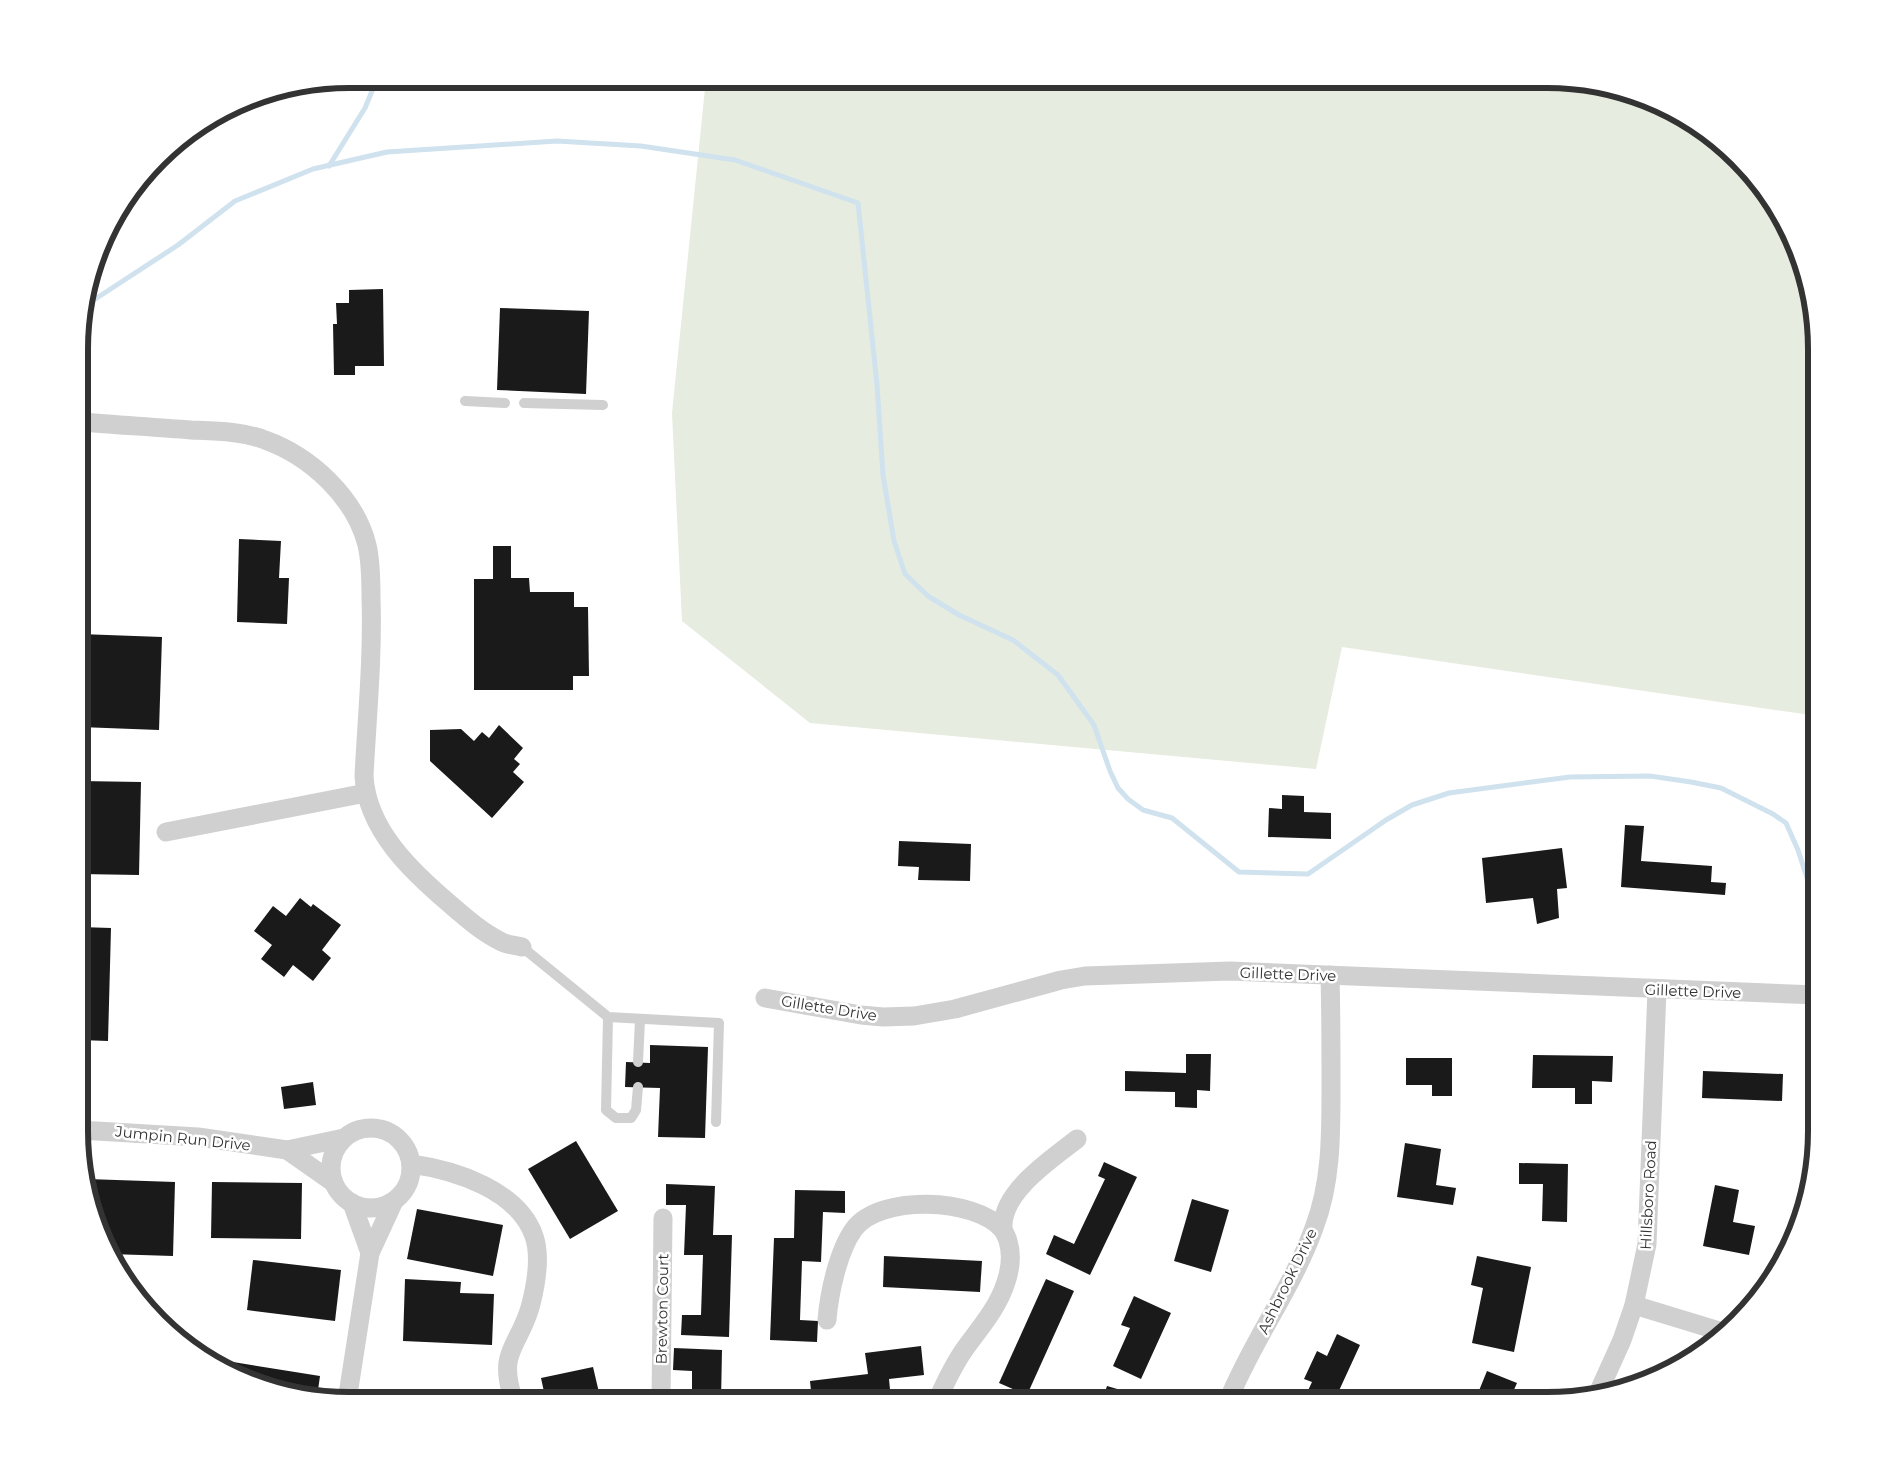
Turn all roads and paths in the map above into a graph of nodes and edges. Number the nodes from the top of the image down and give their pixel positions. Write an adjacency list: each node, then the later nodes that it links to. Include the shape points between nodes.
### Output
1 (465, 401): 2 (lane)
2 (505, 403)
3 (524, 403): 4 (lane)
4 (603, 405)
5 (88, 422): 6 (street, via 239,433 265,439 292,451 333,486 362,530 370,570)
6 (366, 794): 7 (street); 8 (street, via 390,842 424,882 467,919 501,942)
7 (166, 832)
8 (522, 947): 13 (lane)
9 (1330, 976): 10 (street, Gillette Drive); 12 (street, Gillette Drive, via 1230,971 1085,976 955,1009 914,1016 883,1017); 37 (street, Ashbrook Drive, via 1331,1140 1324,1198 1296,1270)
10 (1657, 990): 11 (street, Gillette Drive); 29 (street, Hillsboro Road, via 1647,1244)
11 (1808, 995)
12 (765, 998)
13 (608, 1017): 14 (lane); 16 (lane, via 606,1110 616,1118 632,1118)
14 (640, 1020): 15 (lane); 17 (lane, via 719,1023)
15 (638, 1062)
16 (638, 1087)
17 (716, 1122)
18 (88, 1131): 21 (street, Jumpin Run Drive, via 198,1138)
19 (344, 1138): 21 (street, Jumpin Run Drive); 22 (street, Jumpin Run Drive, via 367,1128 388,1131 404,1144); 23 (street, via 331,1161)
20 (1077, 1140): 27 (street, via 1032,1175 1015,1194)
21 (287, 1150): 23 (street, Jumpin Run Drive)
22 (411, 1164): 24 (street, Jumpin Run Drive, via 408,1185); 34 (street, via 455,1174 494,1192 523,1216 534,1237 536,1275 531,1304 507,1366)
23 (334, 1183): 25 (street, Jumpin Run Drive)
24 (394, 1201): 25 (street, via 374,1208); 28 (street, Jumpin Run Drive)
25 (352, 1203): 28 (street, Jumpin Run Drive)
26 (663, 1218): 35 (street, Brewton Court)
27 (1002, 1229): 30 (street, via 990,1218 942,1205 909,1205 876,1214 855,1227 849,1237 832,1283); 36 (street, via 1010,1251 1006,1282 983,1325 954,1365)
28 (370, 1253): 33 (street, Jumpin Run Drive)
29 (1634, 1305): 31 (street); 32 (street, Hillsboro Road)
30 (828, 1320)
31 (1718, 1330)
32 (1601, 1386)
33 (348, 1392)
34 (511, 1392)
35 (661, 1392)
36 (941, 1392)
37 (1232, 1392)

